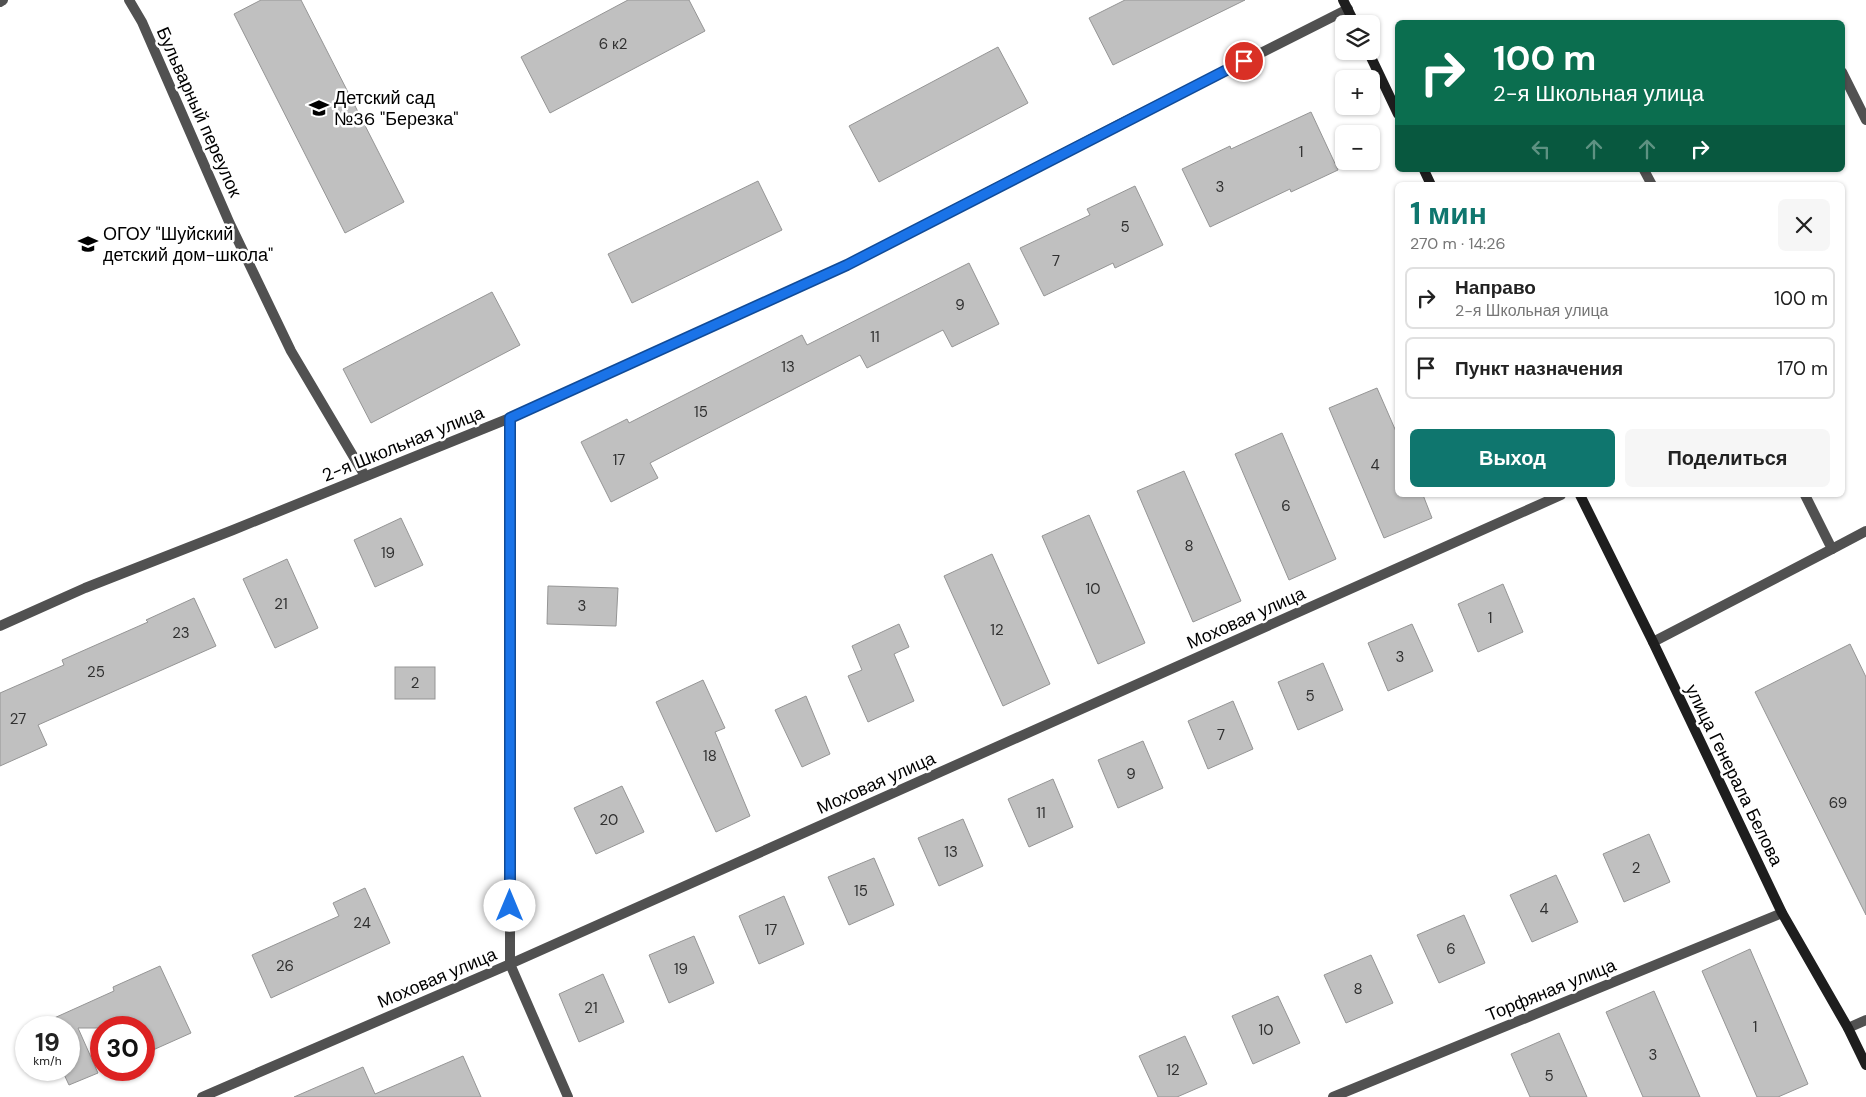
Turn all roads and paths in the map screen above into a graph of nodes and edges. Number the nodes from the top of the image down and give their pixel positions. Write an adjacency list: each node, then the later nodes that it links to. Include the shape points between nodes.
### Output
1 (129, 0): 8 (street, Бульварный переулок, via 142,22 230,224 291,351)
2 (1345, 5): 7 (street, 2-я Школьная улица, via 847,265)
3 (1372, 60): 5 (street)
4 (1845, 78): 6 (street)
5 (1395, 108)
6 (1866, 120)
7 (510, 418): 8 (street, 2-я Школьная улица); 17 (street)
8 (365, 476): 14 (street, 2-я Школьная улица, via 85,588)
9 (1557, 497): 17 (street, Моховая улица)
10 (1581, 497): 15 (street, улица Генерала Белова)
11 (1806, 497): 13 (street)
12 (1866, 532): 13 (street)
13 (1832, 549): 15 (street)
14 (0, 626)
15 (1653, 642): 16 (street, улица Генерала Белова)
16 (1782, 913): 19 (street, улица Генерала Белова); 23 (street, Торфяная улица)
17 (510, 964): 21 (street, Моховая улица); 22 (street)
18 (1866, 1020): 19 (street)
19 (1848, 1028): 20 (street, улица Генерала Белова)
20 (1866, 1065)
21 (202, 1097)
22 (568, 1097)
23 (1333, 1097)

